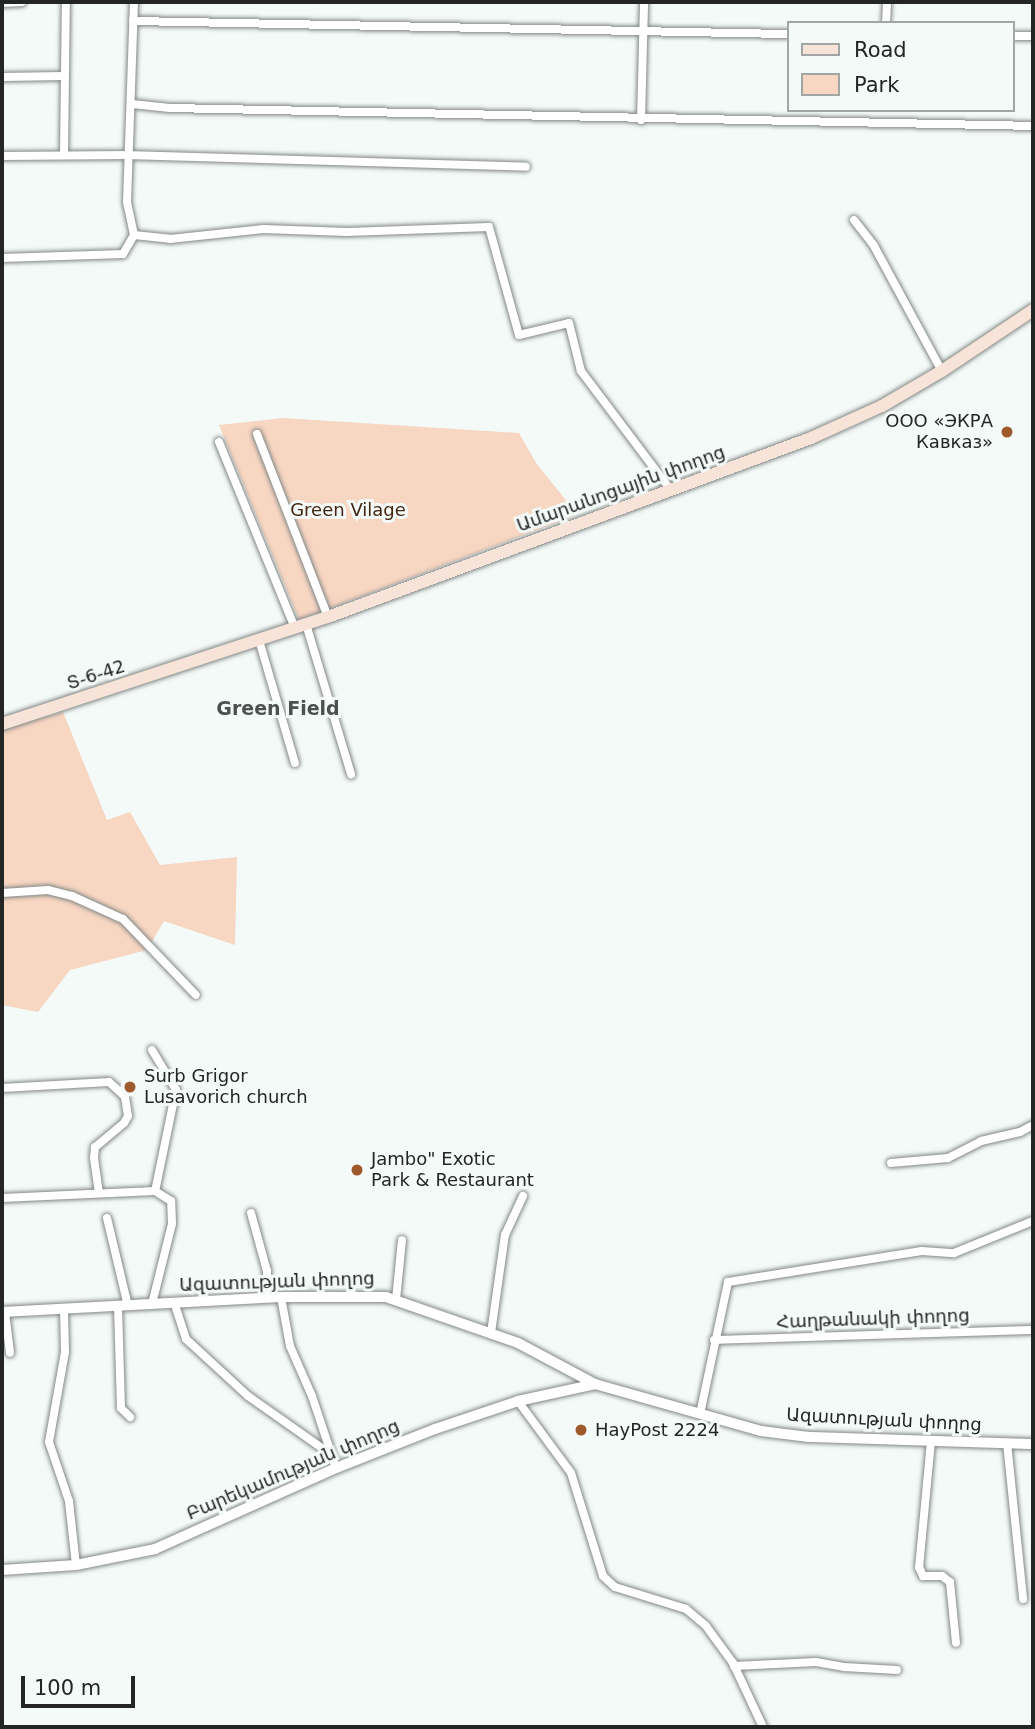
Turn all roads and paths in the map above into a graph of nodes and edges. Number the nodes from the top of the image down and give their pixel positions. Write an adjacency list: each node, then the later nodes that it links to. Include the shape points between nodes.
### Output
1 (22, 2): 6 (street)
2 (66, 2): 13 (street)
3 (134, 2): 7 (street)
4 (644, 2): 9 (street)
5 (887, 2): 8 (street)
6 (2, 3)
7 (133, 21): 9 (street); 15 (street)
8 (886, 21)
9 (643, 31): 10 (street); 16 (street)
10 (786, 34)
11 (1014, 36): 12 (street)
12 (1033, 36)
13 (63, 76): 14 (street); 18 (street)
14 (2, 77)
15 (132, 104): 16 (street); 19 (street)
16 (640, 120): 17 (street)
17 (1033, 126)
18 (64, 155): 19 (street); 20 (street)
19 (130, 155): 21 (street); 23 (street, via 127,202)
20 (2, 156)
21 (526, 167)
22 (854, 220): 26 (street, via 874,247)
23 (134, 235): 24 (street, via 123,254); 29 (street, via 170,239 263,229 347,232 489,226 519,335 569,323 581,371)
24 (2, 258)
25 (1033, 310): 26 (main road, Ամարանոցային փողոց / Տ-6-42)
26 (942, 371): 29 (main road, Ամարանոցային փողոց / Տ-6-42, via 882,406 811,438)
27 (257, 434): 30 (street)
28 (219, 442): 31 (street)
29 (670, 489): 30 (main road, Ամարանոցային փողոց / Տ-6-42)
30 (328, 617): 31 (main road, Ամարանոցային փողոց / Տ-6-42)
31 (300, 626): 32 (main road, Ամարանոցային փողոց / Տ-6-42); 36 (street)
32 (260, 640): 33 (main road, Ամարանոցային փողոց / Տ-6-42); 35 (street)
33 (202, 659): 34 (main road, Տ-6-42 / Տ-6-42)
34 (2, 724)
35 (295, 763)
36 (351, 774)
37 (2, 893): 38 (street, via 48,890 123,919)
38 (195, 995)
39 (152, 1050): 43 (street, via 176,1090)
40 (2, 1088): 44 (street, via 109,1082 125,1097 128,1116 124,1123 95,1147)
41 (1033, 1125): 42 (street, via 981,1141 948,1158)
42 (891, 1163)
43 (155, 1191): 44 (street); 55 (street, via 171,1201 172,1224)
44 (99, 1194): 46 (street)
45 (523, 1196): 60 (street, via 505,1235)
46 (2, 1198)
47 (251, 1213): 51 (street, via 267,1271)
48 (107, 1218): 56 (street, via 120,1263)
49 (1033, 1221): 61 (street, via 954,1253 922,1251 728,1282)
50 (402, 1240): 53 (street)
51 (267, 1297): 52 (street, Ազատության փողոց); 54 (street, Ազատության փողոց)
52 (281, 1297): 53 (street, Ազատության փողոց); 70 (street, via 290,1346 312,1396)
53 (396, 1300): 60 (street, Ազատության փողոց)
54 (174, 1302): 55 (street, Ազատության փողոց); 70 (street, via 186,1339 248,1396)
55 (152, 1304): 56 (street, Ազատության փողոց)
56 (123, 1307): 57 (street, Ազատության փողոց); 66 (street, via 121,1408)
57 (64, 1310): 58 (street, Ազատության փողոց); 72 (street, via 65,1352 49,1441 69,1501)
58 (4, 1312): 62 (street)
59 (1033, 1330): 61 (street, Հաղթանակի փողոց)
60 (491, 1333): 63 (street, Ազատության փողոց)
61 (714, 1340): 65 (street)
62 (10, 1353)
63 (595, 1384): 64 (street, Բարեկամության փողոց); 65 (street, Ազատության փողոց)
64 (518, 1401): 71 (street, Բարեկամության փողոց); 76 (street, via 570,1474 603,1576 615,1587 686,1609 706,1626)
65 (700, 1414): 67 (street, Ազատության փողոց, via 761,1431 809,1437)
66 (130, 1417)
67 (931, 1441): 68 (street, Ազատության փողոց); 75 (street, via 919,1567 923,1576 942,1576 950,1582)
68 (1007, 1443): 69 (street, Ազատության փողոց); 74 (street)
69 (1033, 1444)
70 (329, 1453): 71 (street)
71 (336, 1468): 72 (street, Բարեկամության փողոց, via 155,1549)
72 (76, 1565): 73 (street, Բարեկամության փողոց)
73 (2, 1570)
74 (1023, 1599)
75 (956, 1643)
76 (734, 1666): 77 (street, via 816,1662); 78 (street)
77 (897, 1670)
78 (763, 1727)

